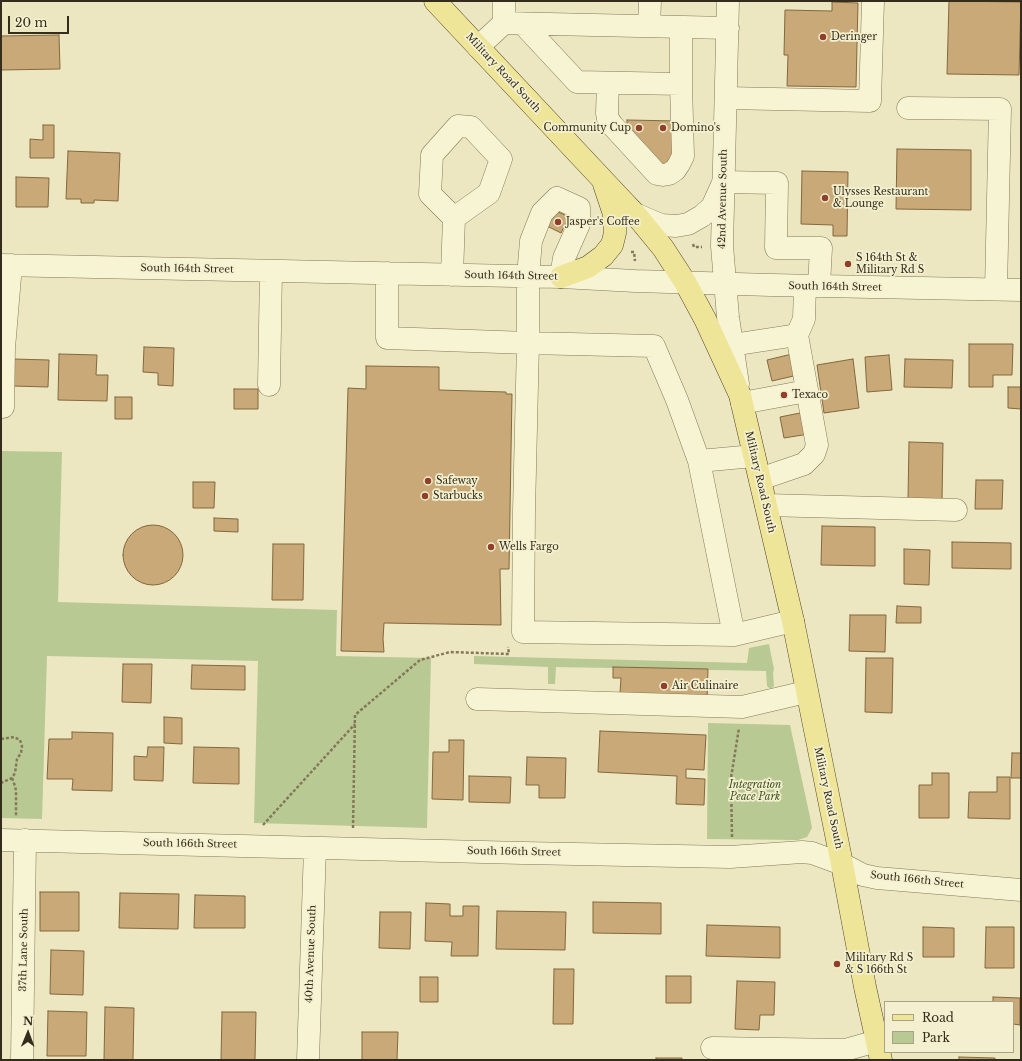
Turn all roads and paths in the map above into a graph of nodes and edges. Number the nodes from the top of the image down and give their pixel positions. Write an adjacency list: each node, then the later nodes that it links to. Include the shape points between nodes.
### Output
1 (435, 1): 10 (main road, Military Road South)
2 (504, 1): 6 (street)
3 (650, 1): 7 (street)
4 (728, 1): 9 (street, 42nd Avenue South)
5 (873, 1): 13 (street, via 870,101)
6 (513, 24): 7 (street); 10 (street); 11 (street, via 577,82)
7 (649, 26): 8 (street)
8 (681, 27): 9 (street); 12 (street)
9 (728, 28): 13 (street, 42nd Avenue South)
10 (478, 47): 15 (main road, Military Road South)
11 (608, 83): 12 (street); 12 (street, via 608,119 656,174 663,175 675,170 683,156)
12 (681, 84)
13 (726, 98): 16 (street, 42nd Avenue South)
14 (908, 108): 28 (street, via 1000,109)
15 (601, 177): 17 (main road, Military Road South); 24 (main road, via 615,220 612,245 603,256 588,267)
16 (723, 182): 17 (street, via 712,207 688,224 661,225); 26 (street, 42nd Avenue South); 27 (street, via 778,183 776,248 821,248)
17 (636, 214): 25 (main road, Military Road South, via 663,248)
18 (454, 218): 22 (street)
19 (6, 265): 20 (street, South 164th Street); 36 (street)
20 (271, 271): 21 (street, South 164th Street); 33 (street)
21 (387, 273): 22 (street, South 164th Street); 31 (street, via 387,338)
22 (452, 274): 23 (street, South 164th Street)
23 (528, 276): 24 (street, South 164th Street); 24 (street, via 532,241 539,220 542,213 557,198 579,208 579,224 564,258); 31 (street)
24 (561, 277): 25 (street, South 164th Street)
25 (685, 282): 26 (street, South 164th Street); 32 (main road, Military Road South, via 705,319)
26 (724, 284): 27 (street, South 164th Street); 32 (street, 42nd Avenue South)
27 (812, 286): 28 (street, South 164th Street); 30 (street, via 804,319)
28 (996, 290): 29 (street, South 164th Street)
29 (1021, 290)
30 (797, 335): 32 (street); 34 (street)
31 (528, 343): 38 (street, via 654,346); 43 (street, via 523,632)
32 (725, 346): 35 (main road, Military Road South)
33 (269, 385)
34 (807, 391): 35 (street); 39 (street, via 817,446 814,454 804,464)
35 (741, 399): 37 (main road, Military Road South)
36 (3, 407)
37 (754, 456): 38 (street); 39 (main road, Military Road South)
38 (699, 461): 43 (street)
39 (760, 479): 40 (main road, Military Road South)
40 (766, 505): 41 (street); 42 (main road, Military Road South)
41 (956, 510)
42 (793, 620): 43 (street); 45 (main road, Military Road South)
43 (734, 634)
44 (508, 642): 48 (path, via 508,654 450,652 420,660 355,715)
45 (806, 692): 47 (street); 59 (main road, Military Road South)
46 (477, 699): 47 (street)
47 (742, 707): 57 (path, via 731,778)
48 (355, 724): 53 (path); 54 (path)
49 (1, 739): 50 (path, via 14,737 22,743 17,770)
50 (12, 778): 51 (path); 52 (path, via 16,791)
51 (1, 783)
52 (16, 817)
53 (262, 826)
54 (353, 829)
55 (1, 840): 56 (street, South 166th Street)
56 (25, 840): 58 (street, South 166th Street); 63 (street, 37th Lane South)
57 (733, 843)
58 (315, 848): 59 (street, South 166th Street, via 730,857 802,852); 64 (street, 40th Avenue South)
59 (842, 864): 60 (street, South 166th Street, via 863,875 877,878); 62 (main road, Military Road South)
60 (1021, 890)
61 (712, 1048): 62 (street)
62 (879, 1050)
63 (22, 1060)
64 (308, 1060)

